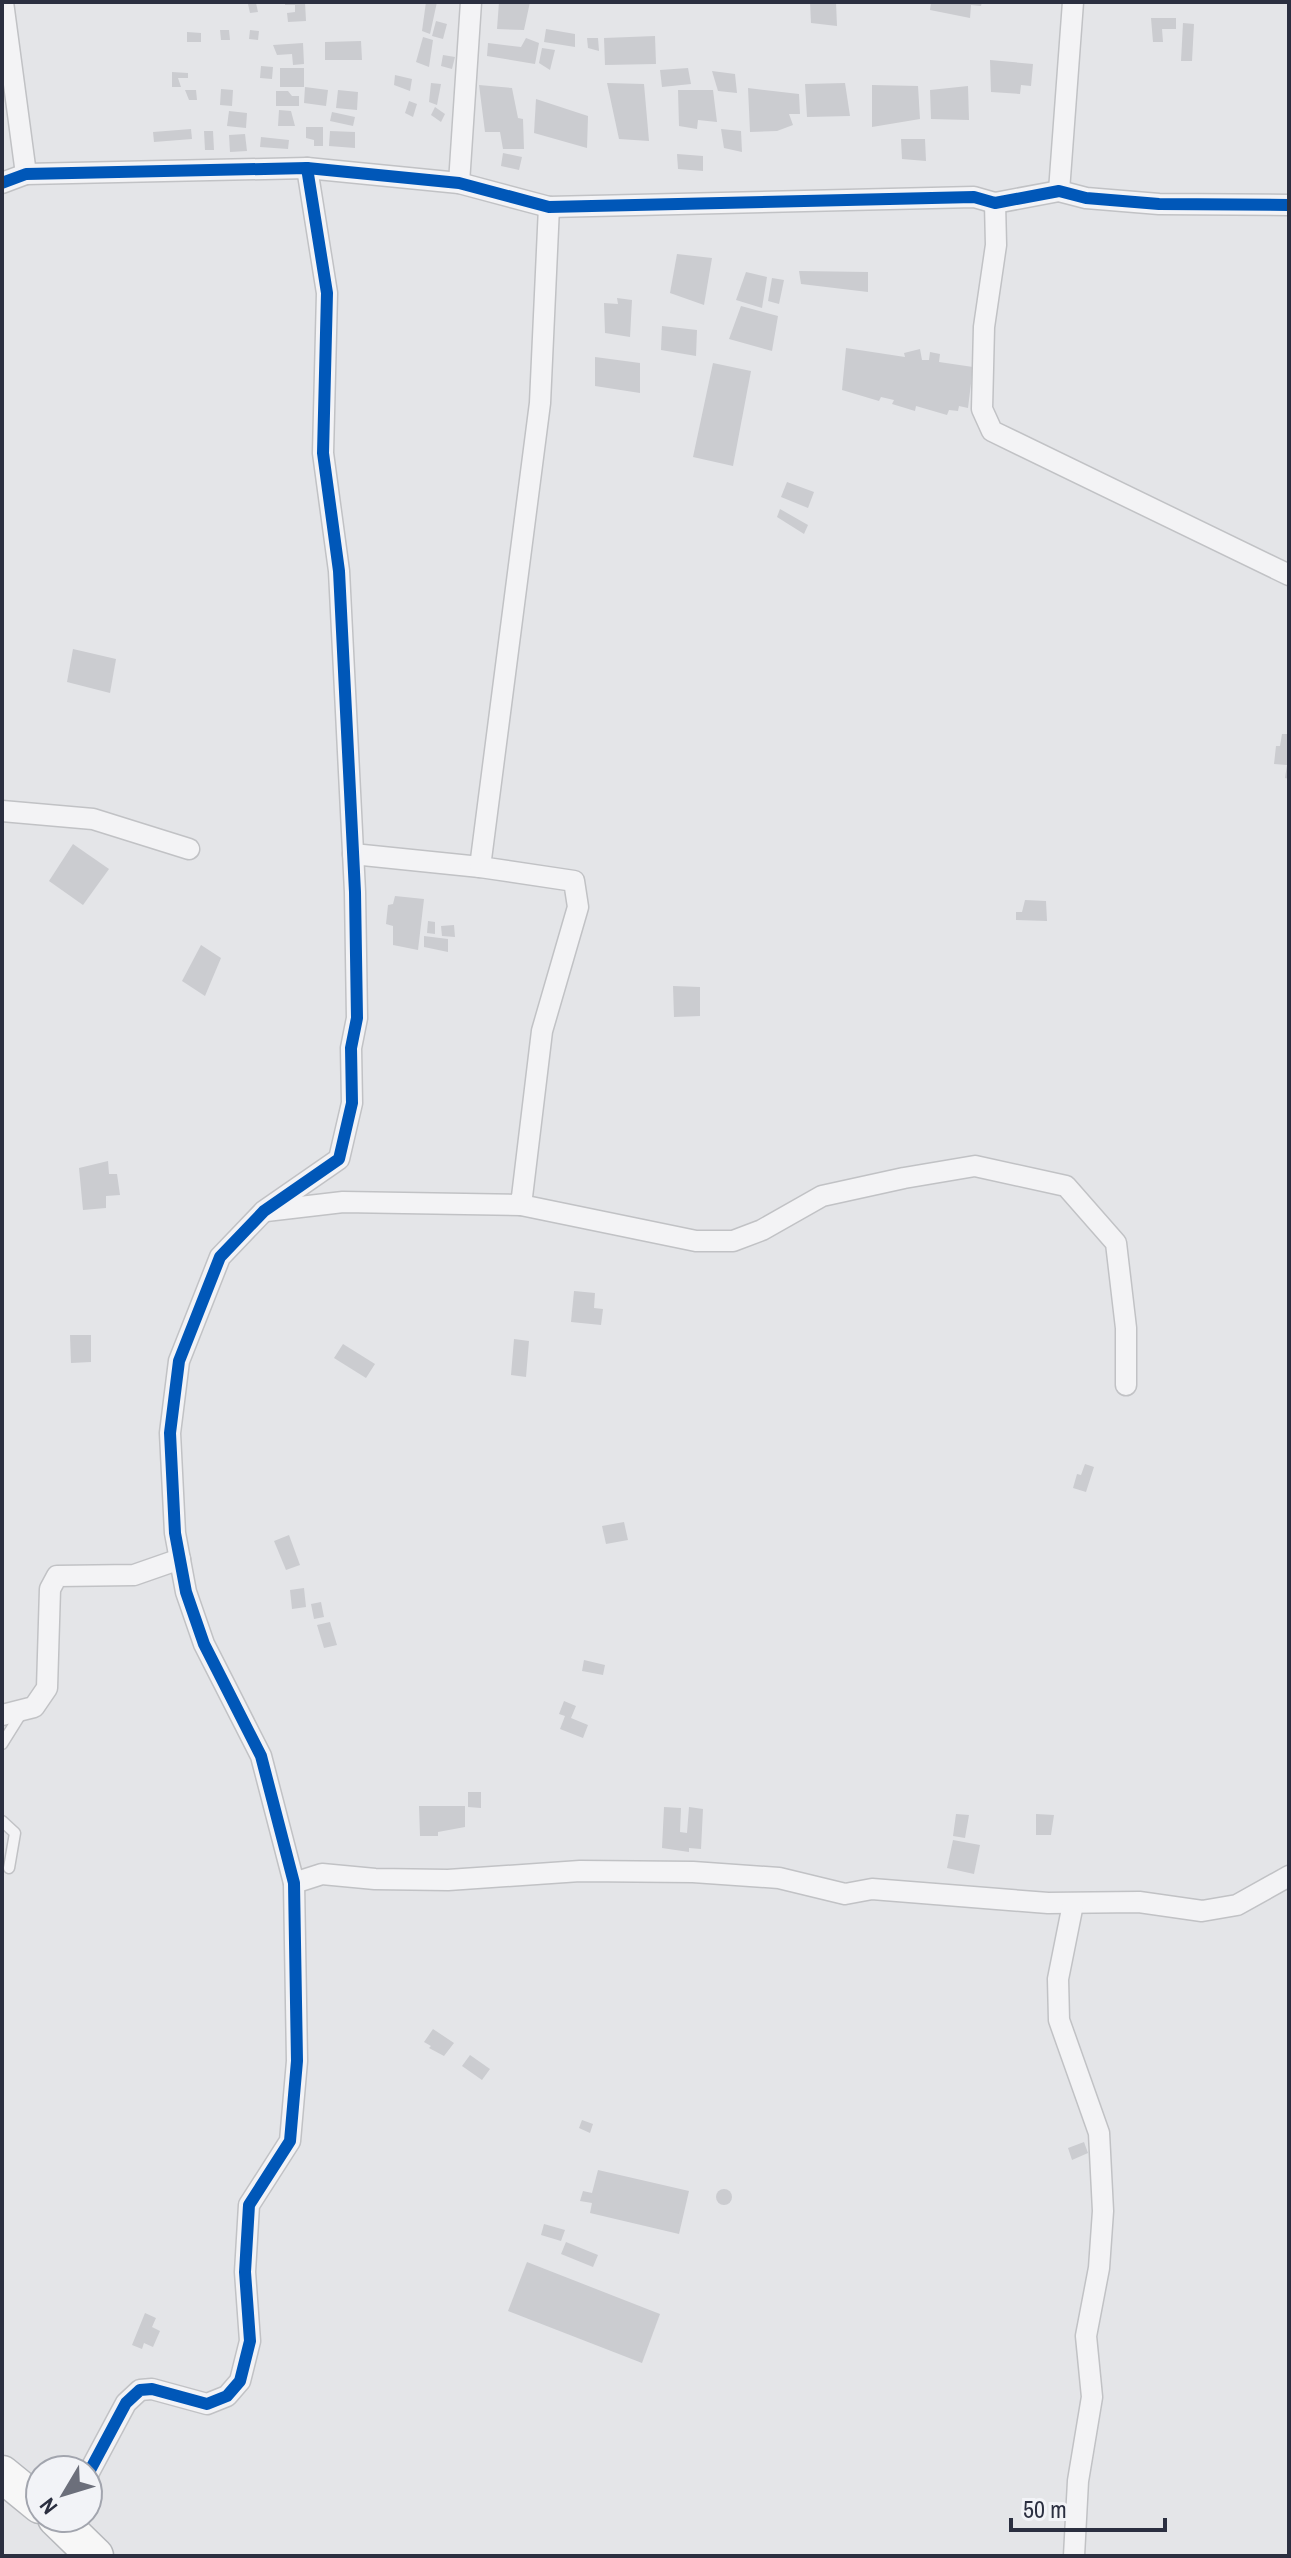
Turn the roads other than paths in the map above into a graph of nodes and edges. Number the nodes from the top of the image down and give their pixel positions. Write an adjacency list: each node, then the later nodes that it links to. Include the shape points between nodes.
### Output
1 (3, 2): 5 (street)
2 (471, 2): 7 (street)
3 (1073, 2): 8 (street)
4 (307, 168): 5 (street); 7 (street); 15 (street, via 327,293 323,453 339,571)
5 (26, 174): 6 (street)
6 (2, 183)
7 (459, 183): 11 (street)
8 (1059, 191): 9 (street); 10 (street, via 1159,204)
9 (995, 203): 11 (street, via 974,197); 12 (street, via 982,409 992,431)
10 (1289, 205)
11 (549, 207): 16 (street, via 540,403)
12 (1289, 575)
13 (2, 811): 14 (street, via 93,819)
14 (189, 849)
15 (353, 854): 16 (street); 18 (street, via 357,1018 351,1048 352,1103 339,1159)
16 (480, 867): 17 (street, via 574,881 578,907 542,1031)
17 (521, 1205): 18 (street, via 343,1202); 19 (street, via 696,1241 733,1241 822,1196 918,1175 975,1166 1066,1186 1116,1243 1126,1328)
18 (264, 1211): 20 (street, via 220,1257 179,1361 170,1433)
19 (1126, 1385)
20 (180, 1559): 21 (street, via 134,1575 57,1576 50,1589 47,1688 34,1707); 27 (street, via 204,1644 261,1756)
21 (23, 1711): 22 (street); 23 (lane)
22 (2, 1715)
23 (2, 1744)
24 (2, 1821): 25 (lane, via 15,1833)
25 (9, 1868)
26 (1289, 1876): 28 (street, via 1237,1905 1202,1911 1139,1902)
27 (294, 1883): 28 (street, via 322,1874 448,1880 580,1871 693,1872 779,1878 845,1894 872,1889); 29 (street, via 297,2061 290,2141 249,2205 245,2272 250,2341 240,2381 227,2396 207,2404 140,2390 126,2403)
28 (1073, 1904): 34 (street, via 1058,1979 1059,2020 1099,2133 1103,2211 1086,2336 1092,2397 1078,2481)
29 (99, 2454)
30 (2, 2474): 31 (highway)
31 (24, 2491)
32 (74, 2534): 33 (highway)
33 (95, 2556)
34 (1074, 2556)

